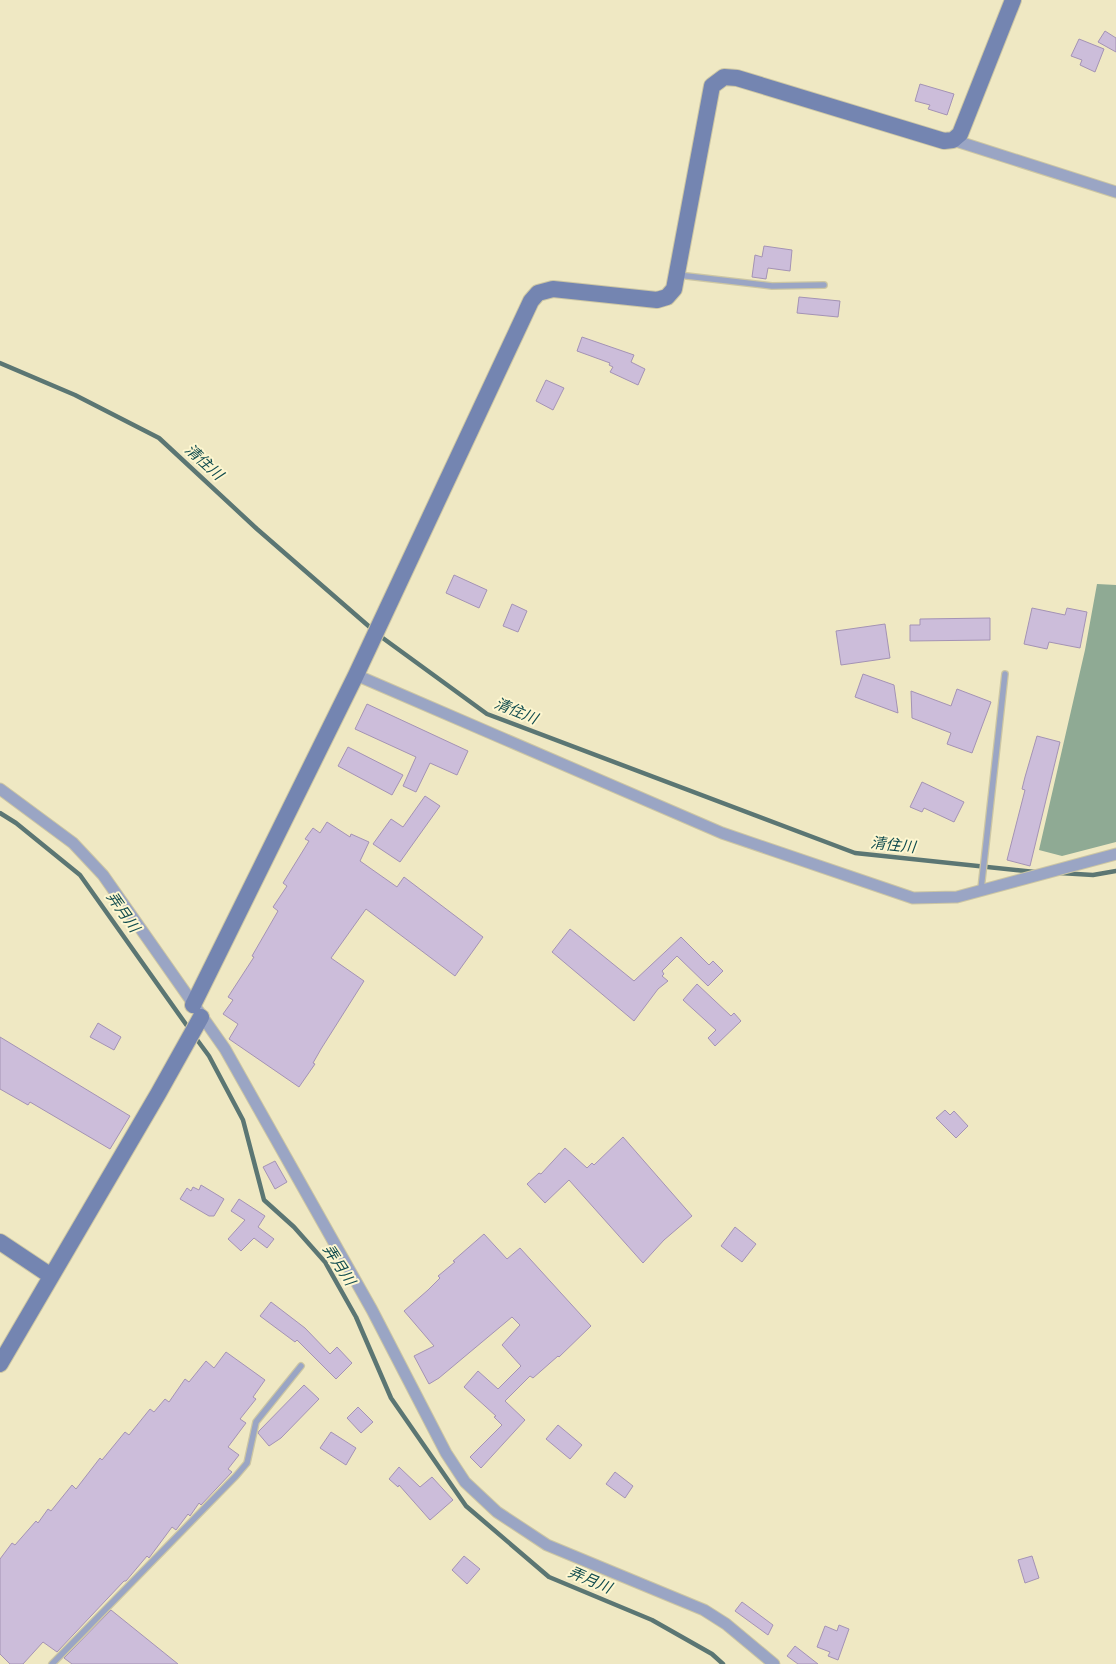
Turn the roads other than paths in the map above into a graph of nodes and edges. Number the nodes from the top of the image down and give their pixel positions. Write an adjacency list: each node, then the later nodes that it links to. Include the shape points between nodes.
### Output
1 (1013, 0): 2 (street, via 960,134)
2 (953, 140): 3 (street); 4 (street, via 944,141 737,78 724,77 712,86)
3 (1116, 192)
4 (678, 275): 5 (lane, via 772,286); 7 (street, via 674,289 657,300 553,289 538,293 531,301)
5 (824, 285)
6 (1005, 674): 10 (lane)
7 (356, 675): 10 (street, via 722,833 913,898 950,898); 11 (street)
8 (0, 789): 11 (street, via 73,843 103,875)
9 (1116, 854): 10 (street)
10 (981, 890)
11 (197, 1011): 13 (street, via 158,1094); 17 (street, via 230,1057 372,1310 446,1454 465,1482 497,1512 539,1540 704,1610)
12 (0, 1242): 13 (street)
13 (51, 1276): 14 (street)
14 (0, 1364)
15 (301, 1366): 16 (lane, via 256,1422 246,1463 236,1476)
16 (52, 1664)
17 (774, 1664)

